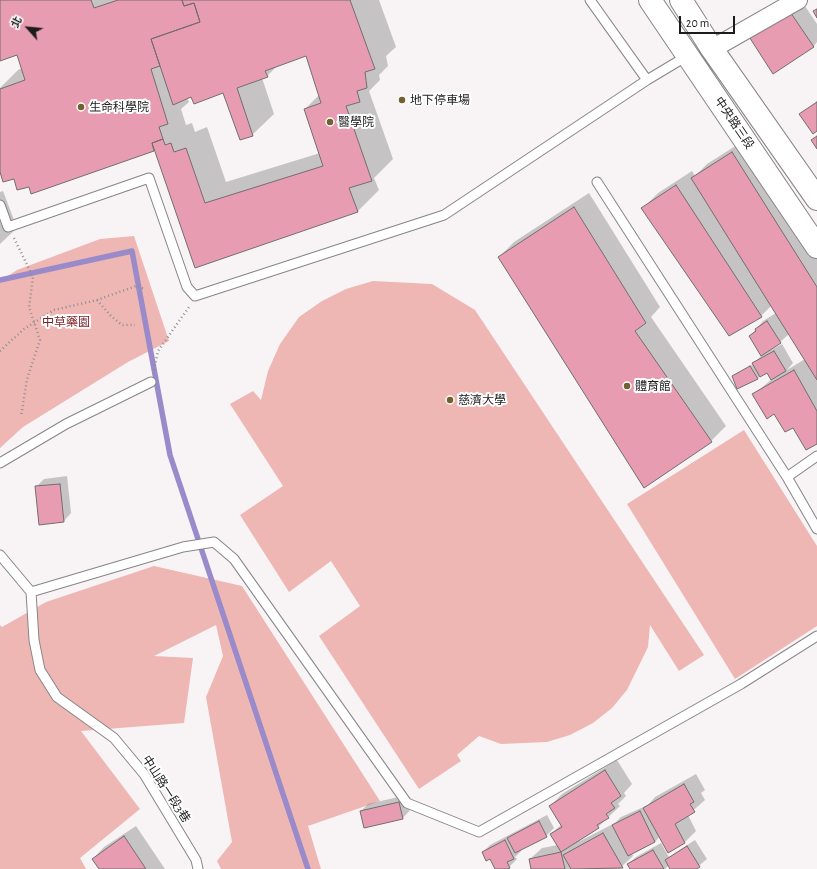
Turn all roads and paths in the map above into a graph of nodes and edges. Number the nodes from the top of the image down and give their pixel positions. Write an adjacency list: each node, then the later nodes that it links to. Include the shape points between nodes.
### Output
1 (590, 0): 7 (lane)
2 (650, 0): 6 (street, 中央路三段)
3 (681, 0): 5 (street, 中央路三段)
4 (798, 0): 5 (street)
5 (712, 49): 9 (street, 中央路三段)
6 (687, 56): 7 (lane); 12 (street, 中央路三段)
7 (647, 80): 14 (lane, via 444,215)
8 (597, 182): 23 (lane)
9 (817, 199)
10 (0, 205): 11 (lane)
11 (8, 227): 14 (lane, via 149,178 187,287); 16 (path, via 33,277 29,307)
12 (817, 247)
13 (145, 289): 15 (path, via 136,286)
14 (195, 296): 19 (path, via 158,351)
15 (97, 300): 16 (path, via 54,310); 17 (path, via 122,325)
16 (34, 322): 18 (path); 20 (path, via 40,340 27,379)
17 (135, 325)
18 (0, 351)
19 (151, 382): 22 (lane, via 66,424)
20 (21, 417)
21 (817, 456): 23 (lane)
22 (0, 463)
23 (787, 477): 24 (lane)
24 (817, 529)
25 (0, 555): 26 (lane)
26 (32, 592): 27 (lane, via 183,547 214,542 234,559 407,803 479,832 741,684); 28 (lane, 中山路一段3巷, via 34,640 40,670 57,697 114,738 144,774 196,860)
27 (817, 636)
28 (198, 869)

